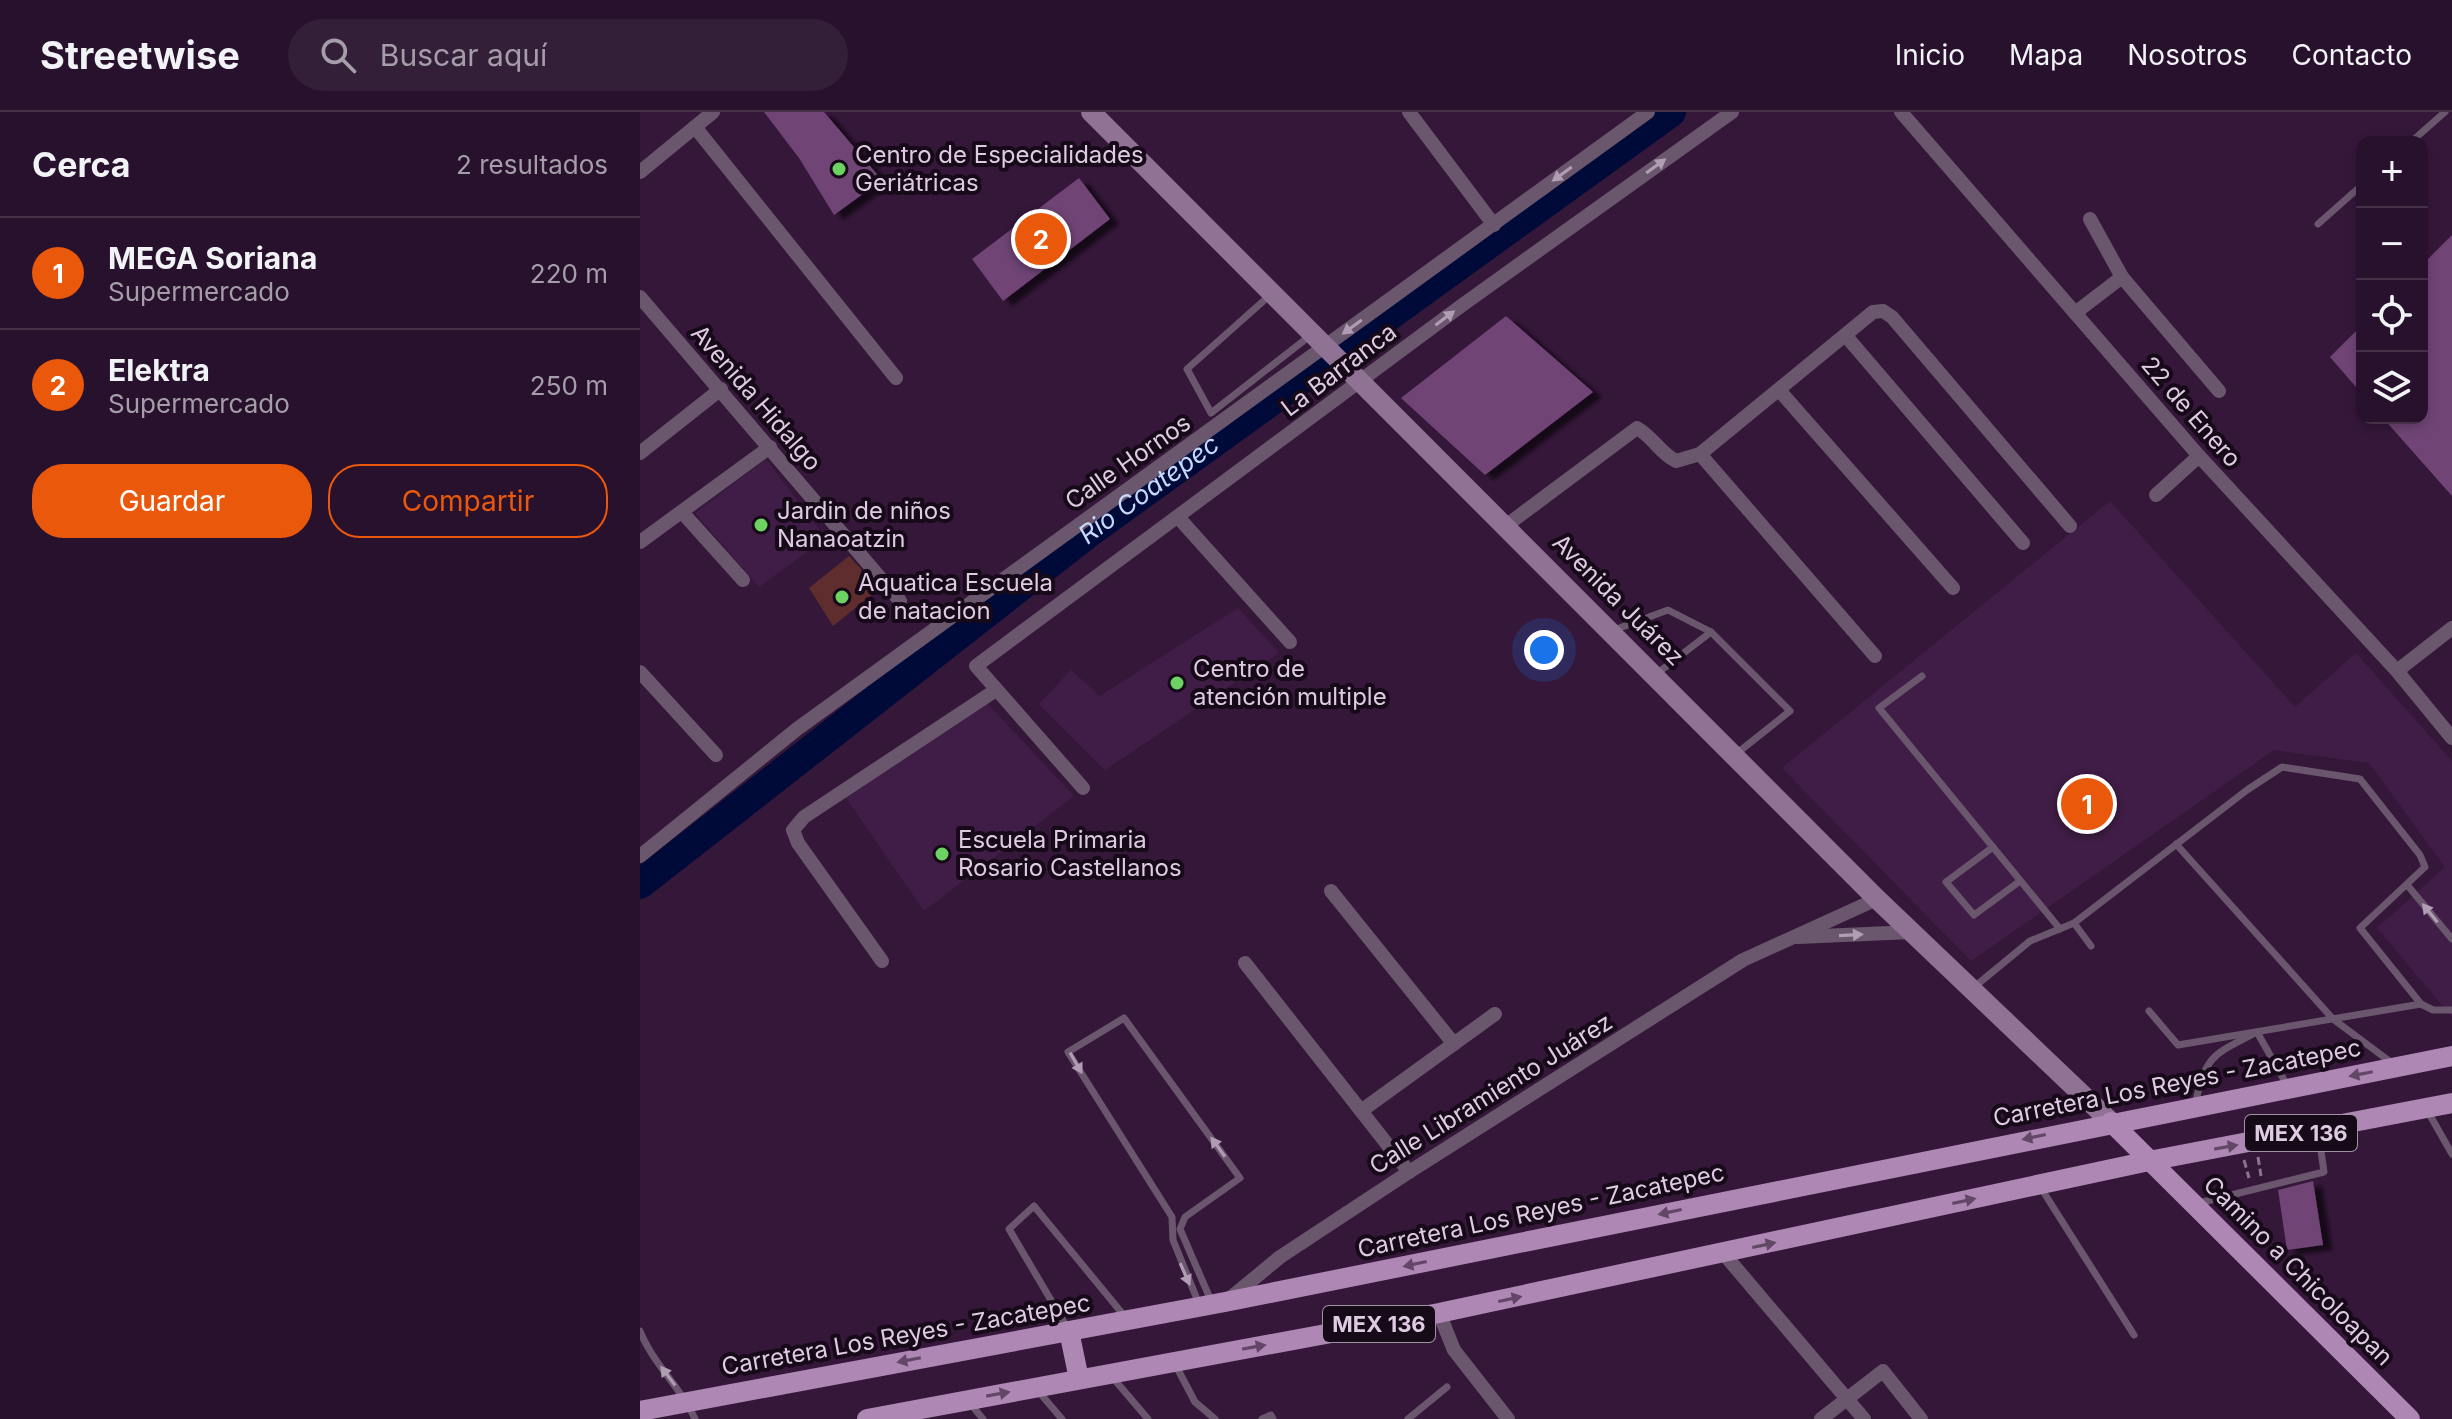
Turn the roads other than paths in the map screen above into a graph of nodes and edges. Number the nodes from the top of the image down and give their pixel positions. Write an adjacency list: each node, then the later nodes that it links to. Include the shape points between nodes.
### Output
1 (713, 112): 8 (street)
2 (1091, 112): 16 (street, Avenida Juárez)
3 (1409, 112): 14 (street)
4 (1648, 112): 14 (street, Calle Hornos, one-way to 14)
5 (1732, 112): 21 (street, La Barranca, one-way to 5)
6 (1901, 112): 18 (street, 22 de Enero)
7 (2445, 112): 9 (lane)
8 (695, 127): 10 (street); 22 (street)
9 (2418, 136)
10 (640, 172)
11 (2356, 190): 13 (lane)
12 (2090, 219): 15 (street)
13 (2318, 224)
14 (1494, 225): 20 (street, Calle Hornos, one-way to 20)
15 (2122, 277): 18 (street); 25 (street)
16 (1272, 293): 20 (street, Avenida Juárez); 20 (lane, via 1187,369 1211,413)
17 (642, 303): 23 (street, Avenida Hidalgo)
18 (2075, 313): 29 (street, 22 de Enero)
19 (1846, 336): 24 (street); 34 (street, via 1873,312 1892,317); 36 (street)
20 (1322, 344): 21 (street, Avenida Juárez); 56 (street, Calle Hornos, via 797,729)
21 (1354, 376): 32 (street, La Barranca); 33 (street, Avenida Juárez)
22 (896, 378)
23 (721, 389): 26 (street, Avenida Hidalgo); 27 (street)
24 (1779, 390): 28 (street); 38 (street)
25 (2219, 391)
26 (770, 447): 31 (street); 39 (street, Avenida Hidalgo)
27 (640, 453)
28 (1700, 454): 33 (street, via 1676,461 1637,428); 44 (street)
29 (2199, 456): 30 (street); 45 (street, 22 de Enero)
30 (2156, 495)
31 (682, 512): 35 (street); 37 (street)
32 (1178, 517): 43 (street); 49 (street, La Barranca, via 976,666)
33 (1507, 525): 41 (street, Avenida Juárez)
34 (2070, 526)
35 (640, 542)
36 (2023, 543)
37 (743, 580)
38 (1953, 588)
39 (900, 601)
40 (2452, 628): 45 (street)
41 (1612, 631): 42 (lane, via 1668,610); 47 (street, Avenida Juárez)
42 (1711, 632): 47 (lane); 52 (lane, via 1790,711)
43 (1290, 642)
44 (1875, 656)
45 (2397, 671): 50 (street, 22 de Enero)
46 (640, 672): 51 (street)
47 (1655, 675): 52 (street, Avenida Juárez)
48 (1922, 676): 55 (lane, via 1879,708)
49 (996, 690): 53 (street); 67 (street, via 804,817 793,830)
50 (2452, 738)
51 (716, 755)
52 (1734, 755): 60 (street, Avenida Juárez)
53 (1083, 788)
54 (2176, 844): 58 (lane, via 2282,767 2360,779 2420,855 2425,867); 61 (lane); 74 (lane)
55 (1993, 847): 57 (lane); 57 (lane, via 1946,882 1974,915)
56 (640, 856)
57 (2020, 881): 62 (lane)
58 (2408, 886): 65 (lane, one-way to 58); 70 (lane, via 2360,928)
59 (1331, 891): 76 (street)
60 (1877, 899): 63 (street, Avenida Juárez); 64 (street, Calle Libramiento Juárez)
61 (2074, 923): 62 (lane); 66 (lane)
62 (2060, 929): 69 (lane, via 2030,941)
63 (1912, 932): 64 (street, Calle Libramiento Juárez, one-way to 63); 69 (street, Avenida Juárez)
64 (1790, 938): 88 (street, Calle Libramiento Juárez, via 1743,960)
65 (2452, 939)
66 (2091, 946)
67 (882, 961)
68 (1245, 963): 83 (street)
69 (1971, 989): 84 (street, Avenida Juárez)
70 (2421, 1004): 71 (lane); 74 (lane)
71 (2452, 1010)
72 (2149, 1011): 75 (lane, via 2178,1045)
73 (1495, 1014): 76 (street)
74 (2333, 1019): 75 (lane); 78 (lane)
75 (2257, 1032): 79 (lane); 81 (lane, via 2215,1054 2205,1067)
76 (1454, 1044): 83 (street)
77 (2452, 1056): 78 (main road, Carretera Los Reyes - Zacatepec / MEX 136)
78 (2397, 1067): 79 (main road, Carretera Los Reyes - Zacatepec / MEX 136, one-way to 79)
79 (2289, 1088): 81 (main road, Carretera Los Reyes - Zacatepec / MEX 136)
80 (2452, 1103): 82 (main road, MEX 136)
81 (2195, 1106): 84 (main road, Carretera Los Reyes - Zacatepec / MEX 136)
82 (2426, 1108): 85 (main road, MEX 136); 86 (lane)
83 (1361, 1111): 88 (street)
84 (2111, 1122): 87 (main road, Camino a Chicoloapan); 92 (main road, Carretera Los Reyes - Zacatepec / MEX 136, one-way to 92)
85 (2318, 1130): 87 (main road, MEX 136, one-way to 85); 90 (lane, via 2324,1172)
86 (2452, 1154)
87 (2149, 1161): 89 (main road, MEX 136); 90 (main road, Camino a Chicoloapan)
88 (1409, 1172): 92 (street, Calle Libramiento Juárez)
89 (2039, 1185): 91 (main road, MEX 136, one-way to 89); 97 (lane)
90 (2193, 1204): 120 (main road, Camino a Chicoloapan)
91 (1724, 1254): 93 (main road, MEX 136, one-way to 91); 104 (street)
92 (1213, 1305): 92 (lane, one-way to 92, via 1180,1229 1185,1217 1240,1178 1124,1018 1068,1052 1172,1217 1175,1249); 94 (main road, Carretera Los Reyes - Zacatepec / MEX 136)
93 (1439, 1313): 99 (main road, MEX 136, one-way to 93); 116 (street, via 1454,1350)
94 (1127, 1320): 96 (main road, Carretera Los Reyes - Zacatepec / MEX 136); 96 (lane, via 1034,1206 1009,1229)
95 (640, 1331): 98 (lane)
96 (1069, 1331): 101 (main road); 106 (main road, Carretera Los Reyes - Zacatepec / MEX 136, one-way to 106)
97 (2134, 1335)
98 (644, 1351): 106 (lane, one-way to 98)
99 (1174, 1362): 100 (main road, MEX 136); 112 (lane, via 1195,1402)
100 (1109, 1374): 101 (main road, MEX 136); 111 (lane)
101 (1079, 1379): 102 (main road, MEX 136)
102 (1035, 1387): 105 (main road, MEX 136, one-way to 102); 110 (lane)
103 (1447, 1387): 115 (lane)
104 (1847, 1398): 117 (street); 118 (street); 119 (street, via 1883,1371)
105 (966, 1400): 108 (main road, MEX 136); 109 (lane)
106 (691, 1410): 107 (main road, Carretera Los Reyes - Zacatepec / MEX 136)
107 (640, 1411)
108 (867, 1419)
109 (983, 1419)
110 (1062, 1419)
111 (1148, 1419)
112 (1215, 1419)
113 (1262, 1419): 114 (lane)
114 (1273, 1419)
115 (1408, 1419)
116 (1508, 1419)
117 (1821, 1419)
118 (1864, 1419)
119 (1921, 1419)
120 (2410, 1419)

